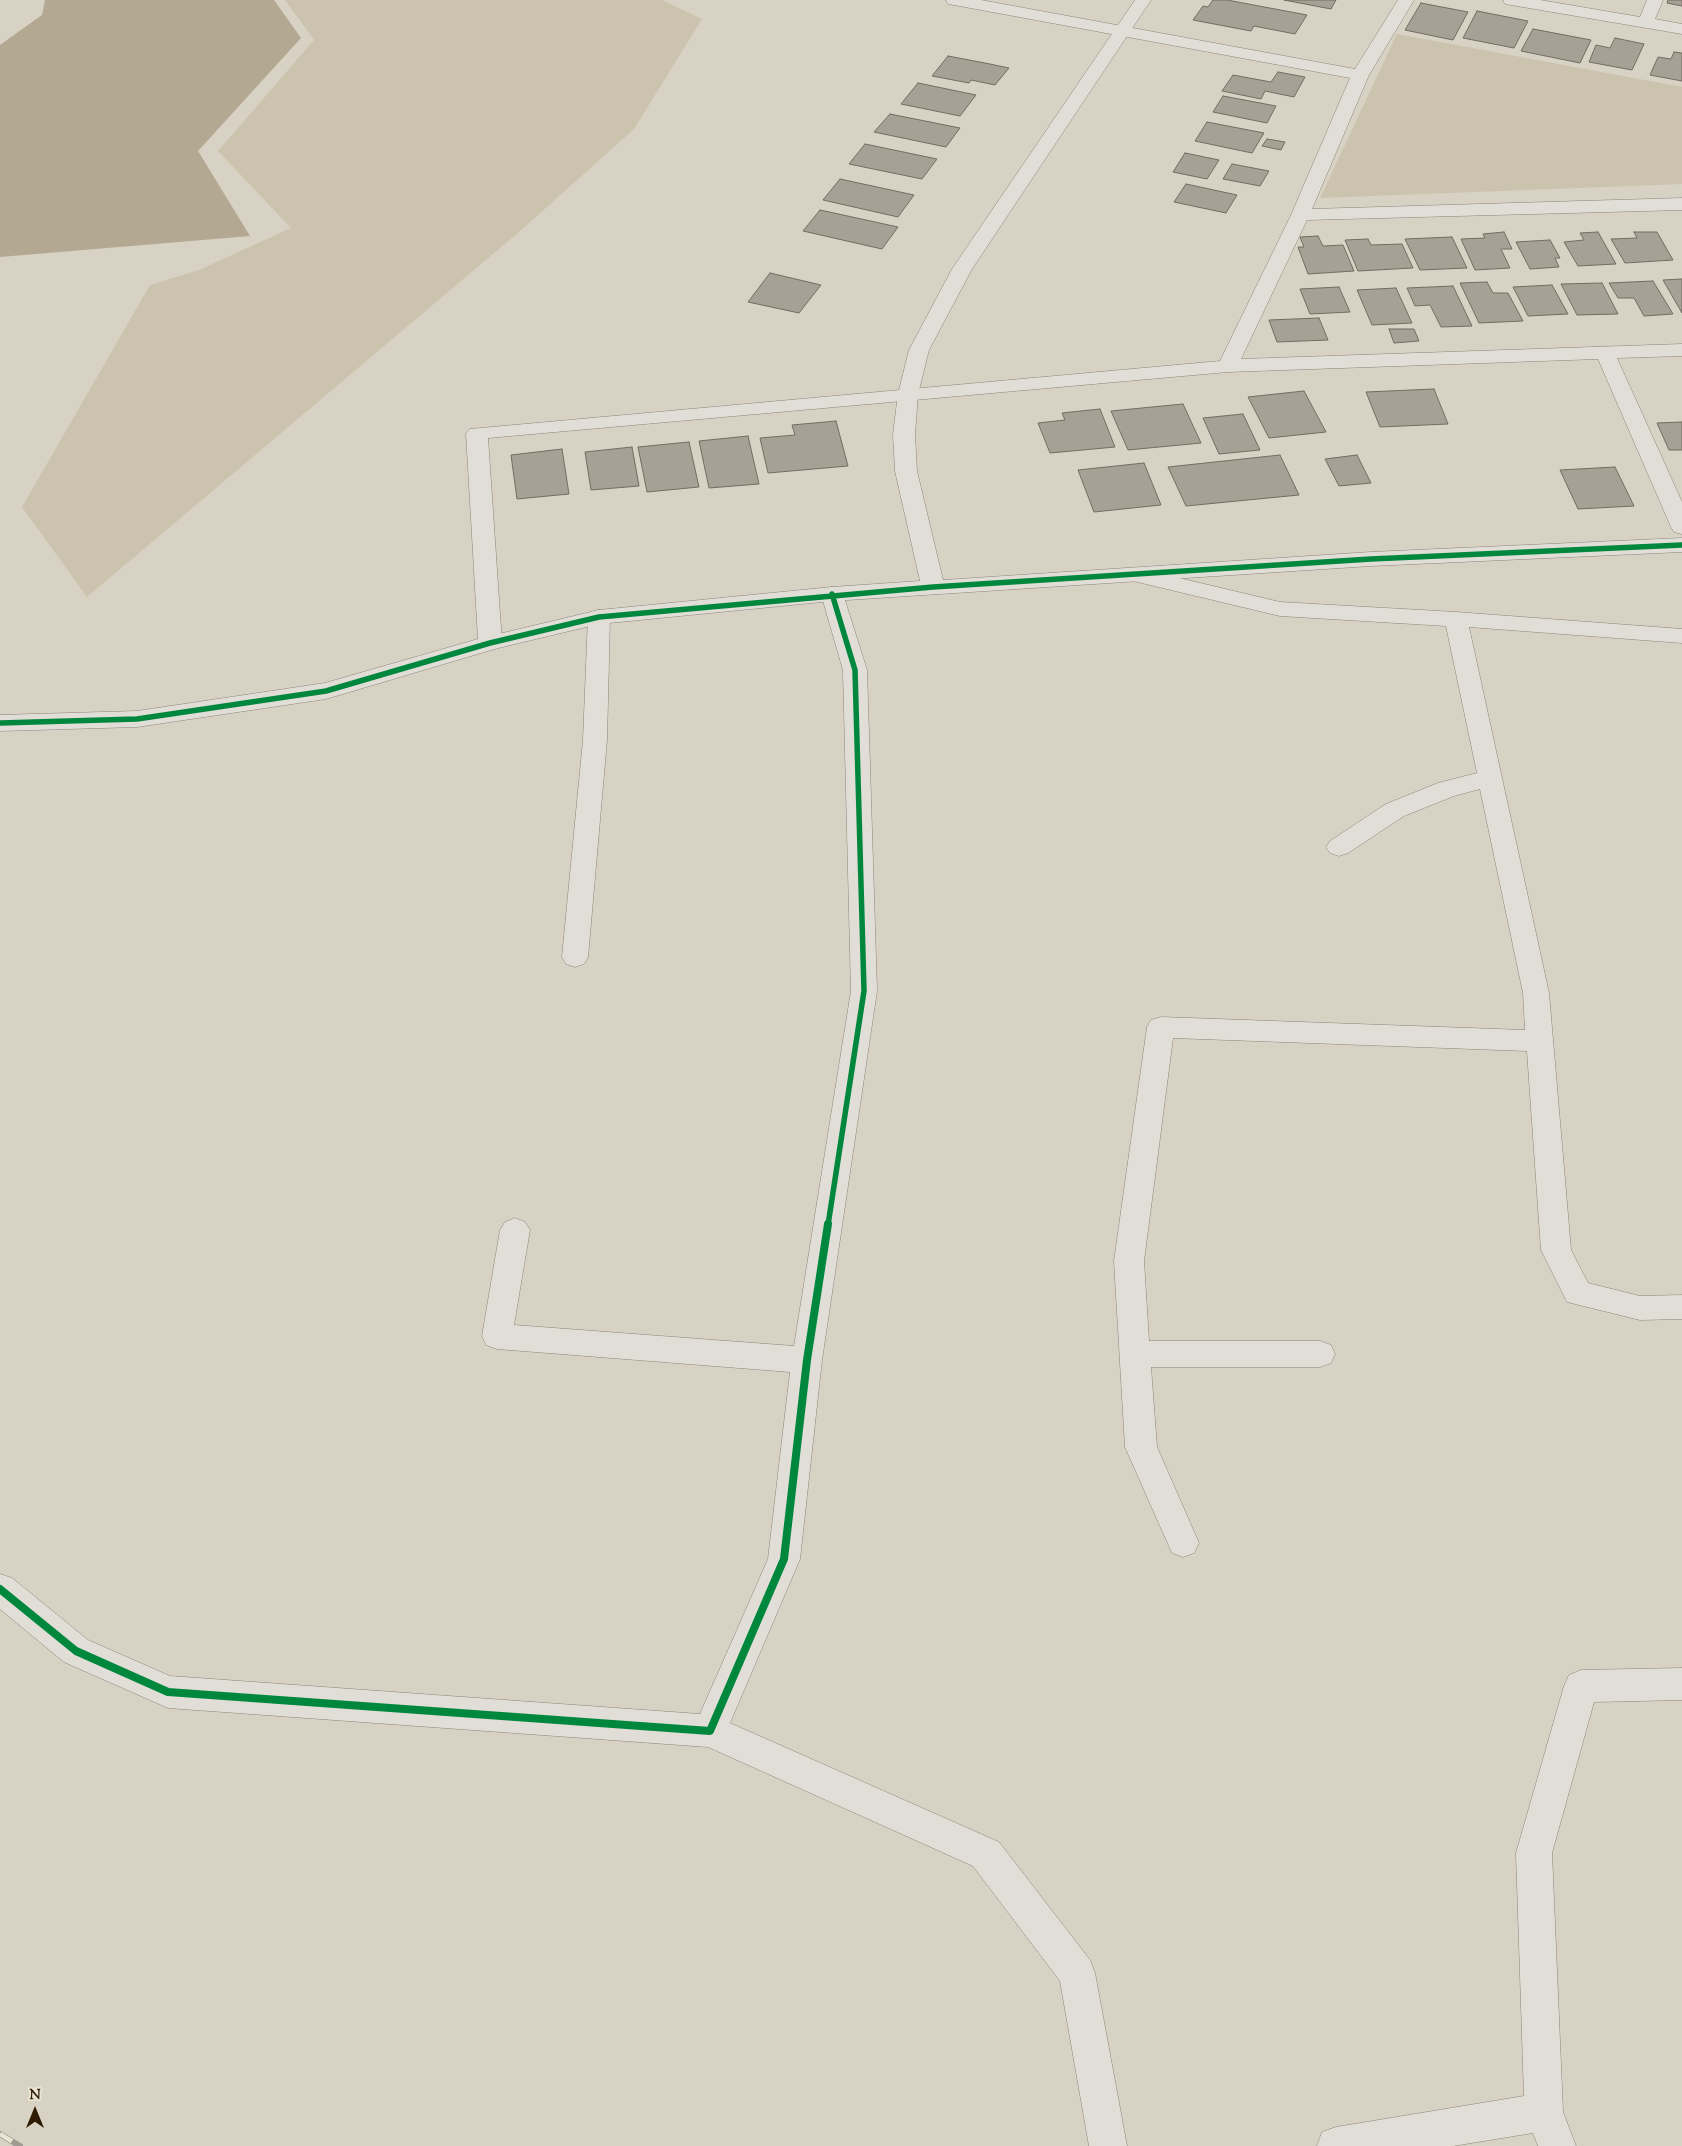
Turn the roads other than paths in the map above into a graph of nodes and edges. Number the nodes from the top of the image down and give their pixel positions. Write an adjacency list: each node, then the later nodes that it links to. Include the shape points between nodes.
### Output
1 (954, 0): 8 (street)
2 (1143, 0): 8 (street)
3 (1406, 0): 9 (street)
4 (1511, 0): 6 (street)
5 (1655, 0): 6 (street)
6 (1646, 22): 7 (street)
7 (1682, 28)
8 (1123, 32): 9 (street); 15 (street, via 962,269 919,350)
9 (1360, 75): 11 (street)
10 (1682, 204): 11 (street)
11 (1300, 215): 14 (street)
12 (1682, 350): 13 (street)
13 (1605, 353): 14 (street); 16 (street)
14 (1228, 366): 15 (street)
15 (908, 394): 19 (street, via 904,434 906,471); 24 (street, via 477,433)
16 (1682, 528)
17 (1682, 545): 18 (street, via 1371,559)
18 (1137, 575): 19 (street); 22 (street, via 1280,609)
19 (932, 587): 20 (street)
20 (832, 594): 21 (street); 34 (street, via 855,670 864,991)
21 (599, 617): 24 (street); 28 (street, via 595,740)
22 (1456, 619): 23 (street); 26 (street)
23 (1682, 636)
24 (490, 643): 25 (street, via 326,691 137,719)
25 (0, 723)
26 (1490, 778): 27 (street, via 1447,788 1395,810); 29 (street, via 1536,993)
27 (1338, 847)
28 (576, 957)
29 (1540, 1041): 31 (street, via 1556,1250 1564,1267 1578,1292 1640,1308); 32 (street, via 1161,1027 1129,1261)
30 (515, 1230): 34 (street, via 497,1336)
31 (1682, 1307)
32 (1135, 1354): 33 (street); 35 (street, via 1141,1447)
33 (1320, 1354)
34 (807, 1360): 38 (street, via 784,1559)
35 (1183, 1543)
36 (0, 1589): 38 (street, via 76,1652 168,1692)
37 (1682, 1684): 39 (street, via 1581,1686 1534,1853)
38 (710, 1731): 40 (street, via 986,1854 1077,1973)
39 (1544, 2112): 41 (street); 42 (street)
40 (1108, 2146)
41 (1336, 2146)
42 (1557, 2146)

